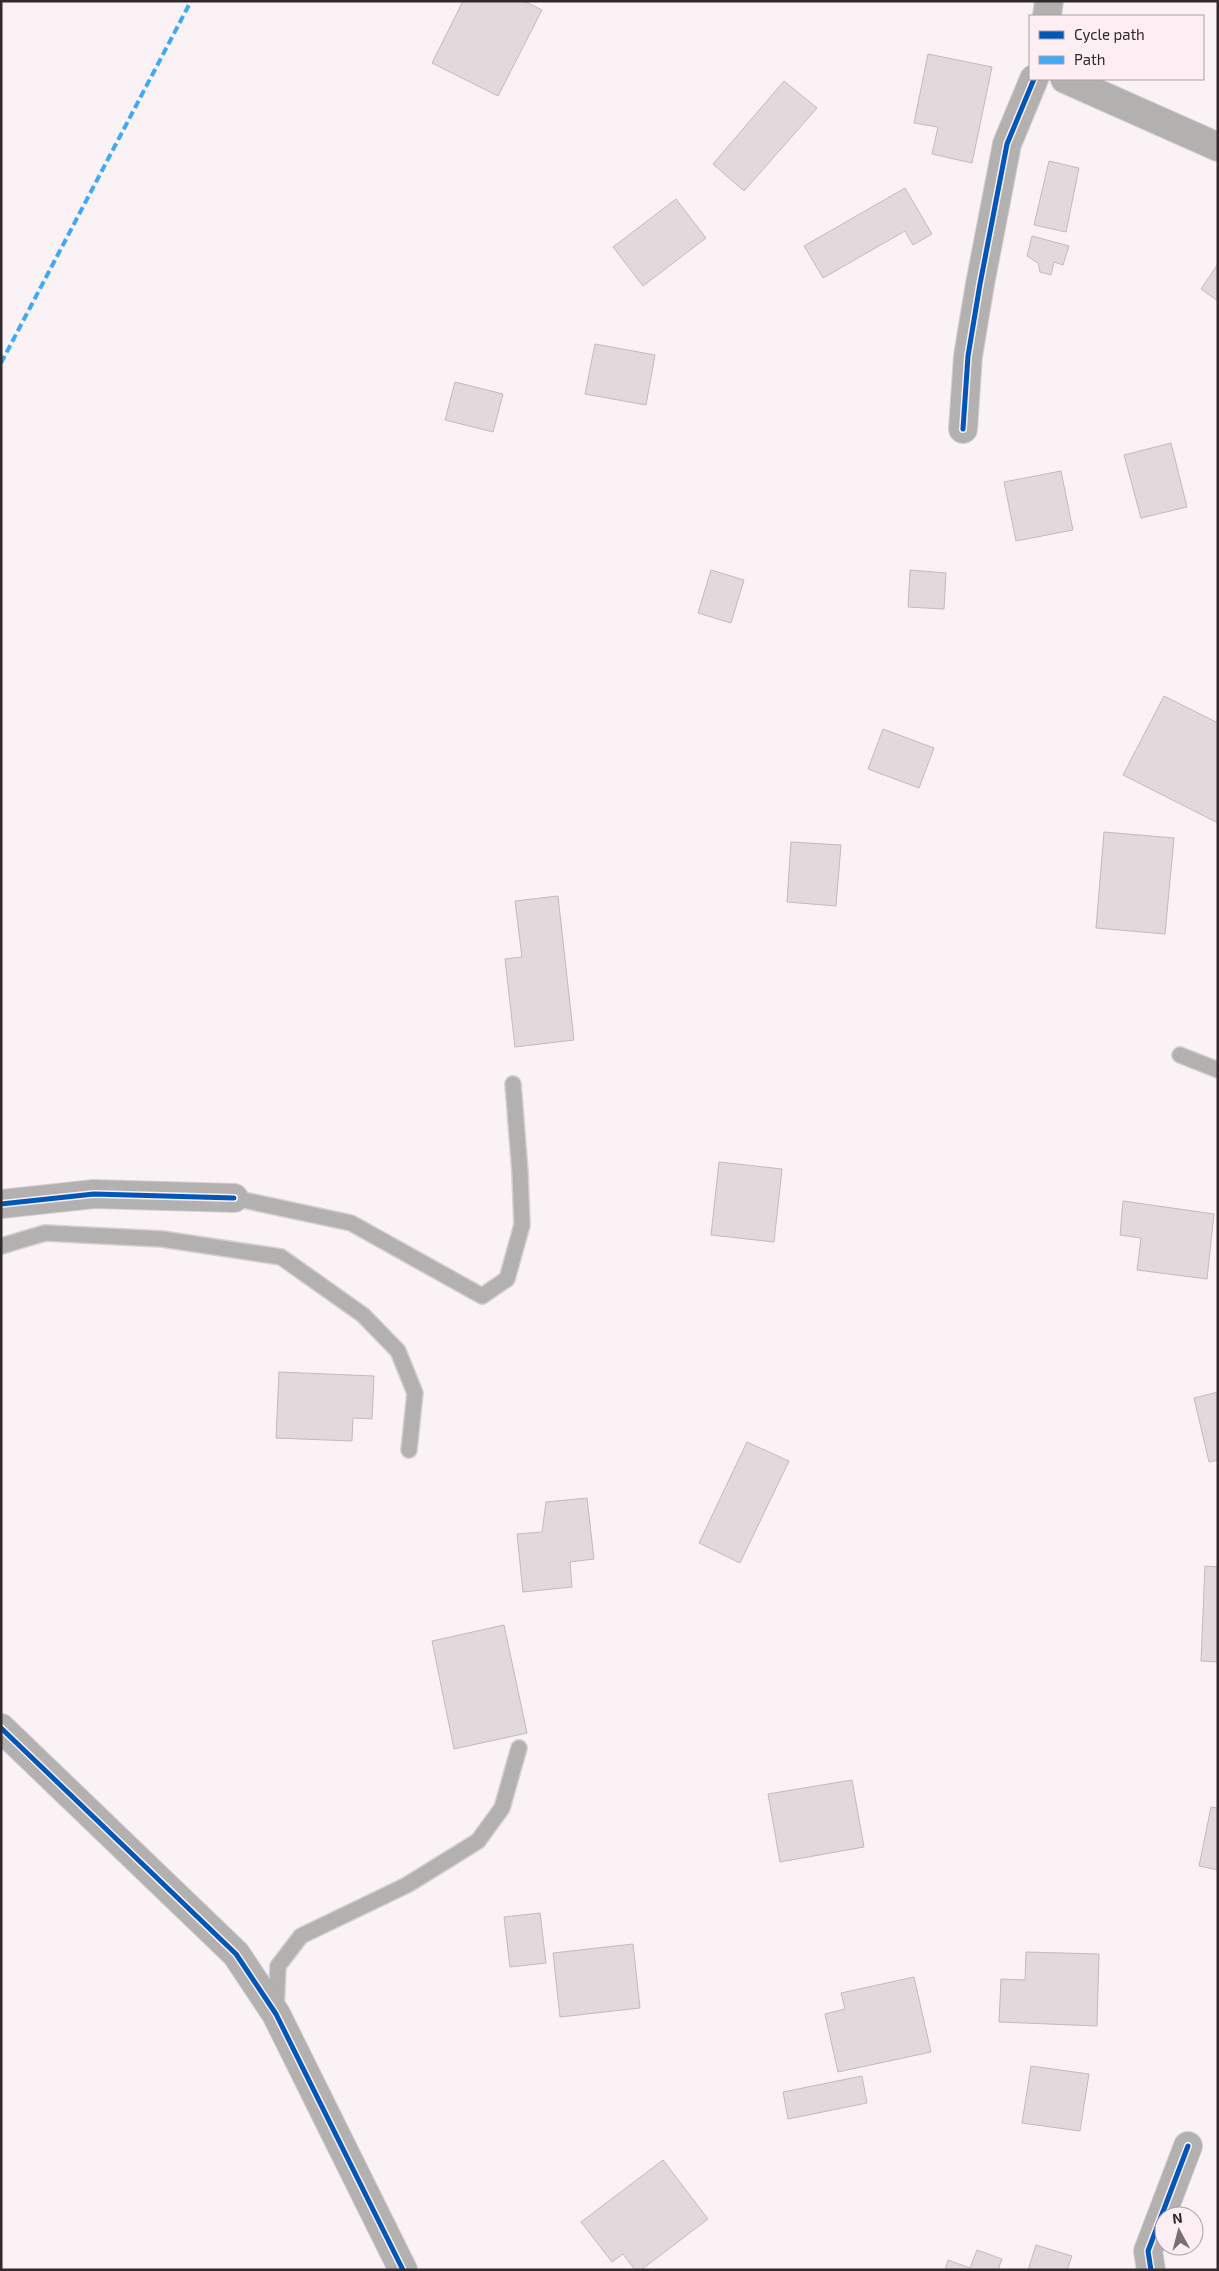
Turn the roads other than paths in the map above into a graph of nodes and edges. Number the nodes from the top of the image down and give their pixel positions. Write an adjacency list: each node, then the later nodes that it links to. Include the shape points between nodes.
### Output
1 (1049, 1): 2 (street)
2 (1047, 15)
3 (1034, 80): 6 (street, via 1005,154 968,356)
4 (1067, 80): 5 (street)
5 (1218, 147)
6 (963, 429)
7 (1180, 1054): 8 (lane)
8 (1218, 1070)
9 (513, 1084): 10 (lane, via 522,1224 508,1279 482,1296 350,1223)
10 (234, 1198): 11 (street, via 94,1194)
11 (1, 1204)
12 (1, 1246): 13 (lane, via 45,1232 162,1238 281,1257 363,1315 398,1351 415,1393)
13 (409, 1450)
14 (1, 1728): 16 (street, via 236,1954)
15 (520, 1748): 16 (lane, via 502,1808 478,1841 407,1885 301,1936 278,1966)
16 (276, 2014): 18 (street)
17 (1188, 2146): 19 (street, via 1148,2251)
18 (403, 2270)
19 (1151, 2270)

